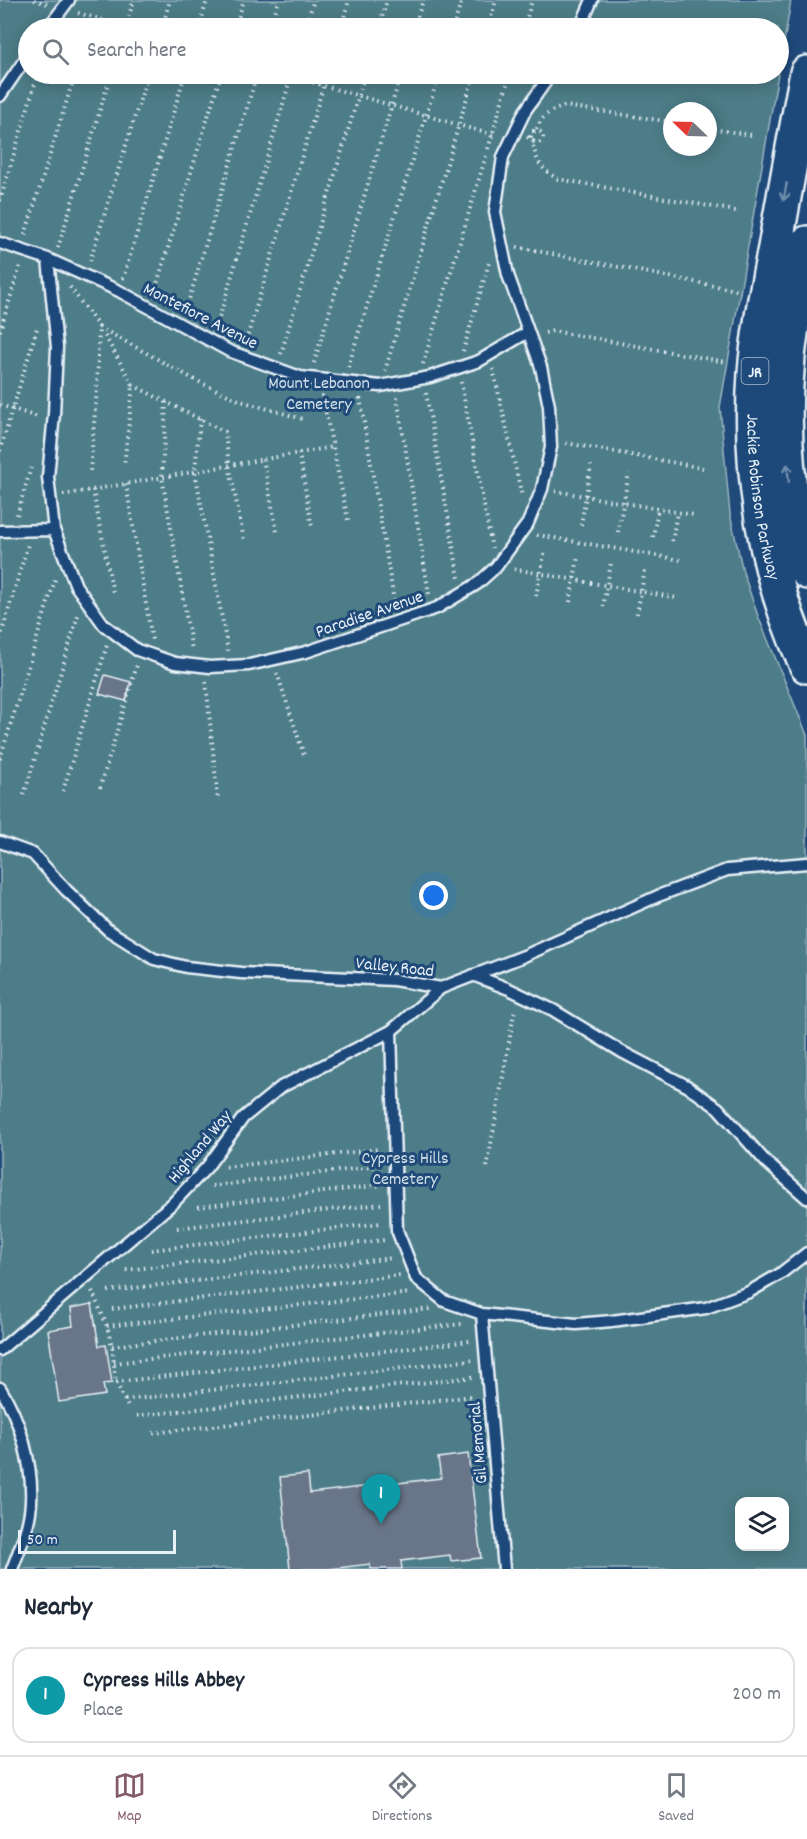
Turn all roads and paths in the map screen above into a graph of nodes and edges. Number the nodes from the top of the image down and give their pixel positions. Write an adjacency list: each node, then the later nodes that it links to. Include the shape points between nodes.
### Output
1 (134, 0): 17 (path)
2 (171, 0): 18 (path)
3 (207, 0): 19 (path)
4 (244, 0): 20 (path)
5 (279, 0): 21 (path)
6 (314, 0): 22 (path)
7 (349, 0): 23 (path)
8 (387, 0): 24 (path)
9 (423, 0): 25 (path)
10 (462, 0): 26 (path)
11 (496, 0): 27 (path)
12 (532, 0): 28 (path)
13 (592, 0): 29 (lane)
14 (66, 4): 15 (lane); 16 (path)
15 (56, 18)
16 (100, 18)
17 (128, 18)
18 (165, 18)
19 (202, 18)
20 (238, 18)
21 (273, 18)
22 (308, 18)
23 (344, 18)
24 (381, 18)
25 (417, 18)
26 (456, 18)
27 (491, 18)
28 (527, 18)
29 (584, 18)
30 (18, 70): 48 (lane)
31 (807, 73): 165 (highway, Jackie Robinson Parkway / JR, one-way to 165, via 758,346 753,432 770,556)
32 (35, 84): 61 (path)
33 (72, 84): 67 (path)
34 (108, 84): 68 (path)
35 (145, 84): 69 (path)
36 (182, 84): 71 (path)
37 (218, 84): 74 (path)
38 (254, 84): 75 (path)
39 (288, 84): 81 (path)
40 (321, 84): 47 (path)
41 (362, 84): 49 (path)
42 (398, 84): 50 (path)
43 (437, 84): 51 (path)
44 (471, 84): 53 (path)
45 (507, 84): 57 (path)
46 (544, 84): 55 (lane, Paradise Avenue)
47 (324, 85): 49 (path); 83 (path)
48 (0, 96)
49 (358, 96): 50 (path); 86 (path)
50 (391, 105): 51 (path); 87 (path)
51 (427, 116): 53 (path); 89 (path)
52 (663, 121): 56 (path, via 565,106 549,111)
53 (459, 125): 57 (path); 93 (path)
54 (717, 129): 58 (path)
55 (516, 130): 56 (path); 59 (lane, Paradise Avenue); 60 (path)
56 (536, 131): 60 (path, via 531,134); 60 (path, via 543,138 539,143)
57 (492, 135): 59 (path); 88 (path)
58 (751, 135)
59 (511, 141): 63 (lane, Paradise Avenue, via 503,157 495,212)
60 (532, 141): 62 (path, via 544,170 558,179)
61 (0, 201)
62 (736, 211)
63 (498, 231): 66 (lane, Paradise Avenue); 85 (path)
64 (0, 243): 67 (lane, Montefiore Avenue)
65 (807, 243): 143 (highway, Jackie Robinson Parkway / JR, one-way to 65, via 791,502 785,423 788,356)
66 (501, 244): 72 (path); 79 (lane, Paradise Avenue)
67 (23, 251): 68 (lane, Montefiore Avenue); 77 (path)
68 (51, 260): 69 (lane, Montefiore Avenue); 70 (lane, Paradise Avenue)
69 (86, 276): 71 (lane, Montefiore Avenue)
70 (51, 284): 96 (path); 99 (lane, Paradise Avenue, via 57,347)
71 (119, 291): 74 (lane, Montefiore Avenue)
72 (741, 291)
73 (76, 294): 76 (path)
74 (149, 308): 75 (lane, Montefiore Avenue)
75 (181, 325): 81 (lane, Montefiore Avenue)
76 (99, 327): 78 (path); 80 (path)
77 (0, 331)
78 (106, 333): 80 (path); 92 (path); 98 (path, via 241,400)
79 (529, 335): 82 (lane, Montefiore Avenue); 84 (path, via 553,331); 100 (lane, Paradise Avenue, via 549,406)
80 (98, 336): 111 (path)
81 (212, 342): 83 (lane, Montefiore Avenue)
82 (490, 355): 85 (lane, Montefiore Avenue); 125 (path)
83 (242, 356): 86 (lane, Montefiore Avenue)
84 (726, 362)
85 (458, 368): 88 (lane, Montefiore Avenue); 141 (path)
86 (277, 369): 87 (lane, Montefiore Avenue)
87 (314, 379): 89 (lane, Montefiore Avenue); 101 (path)
88 (421, 379): 91 (lane, Montefiore Avenue); 149 (path)
89 (343, 382): 90 (lane, Montefiore Avenue)
90 (357, 384): 93 (lane, Montefiore Avenue); 157 (path)
91 (394, 384): 93 (lane, Montefiore Avenue); 155 (path)
92 (133, 385): 94 (path); 107 (path)
93 (380, 386)
94 (166, 402): 97 (path); 113 (path)
95 (0, 405): 96 (path)
96 (13, 409): 99 (path); 102 (path)
97 (200, 419): 105 (path, via 225,432); 110 (path)
98 (306, 420)
99 (54, 422): 118 (lane, Paradise Avenue, via 48,477)
100 (551, 440): 109 (path); 115 (lane, Paradise Avenue)
101 (333, 447): 103 (path); 123 (path)
102 (0, 451)
103 (299, 453): 104 (path); 126 (path)
104 (263, 459): 105 (path); 131 (path)
105 (229, 465): 110 (path); 134 (path)
106 (591, 465): 117 (path)
107 (124, 466)
108 (32, 468): 130 (path)
109 (703, 468)
110 (195, 471): 113 (path); 164 (path)
111 (90, 472)
112 (629, 473): 119 (path)
113 (162, 477): 114 (path); 163 (path)
114 (126, 484): 116 (path); 161 (path)
115 (542, 489): 117 (path); 125 (lane, Paradise Avenue)
116 (93, 490): 118 (path); 148 (path)
117 (585, 496): 119 (path); 124 (path)
118 (50, 497): 128 (lane, Paradise Avenue)
119 (623, 503): 120 (path); 132 (path)
120 (658, 509): 121 (path); 133 (path)
121 (677, 513): 122 (path); 135 (path)
122 (693, 515)
123 (348, 520)
124 (581, 525)
125 (525, 527): 139 (path); 141 (lane, Paradise Avenue)
126 (312, 528)
127 (32, 530): 128 (lane); 130 (lane); 159 (path)
128 (54, 530): 137 (lane, Paradise Avenue)
129 (0, 531): 130 (lane)
130 (12, 531)
131 (277, 532)
132 (618, 532)
133 (653, 537)
134 (244, 540)
135 (672, 541)
136 (545, 549): 144 (path)
137 (63, 554): 150 (lane, Paradise Avenue); 167 (path)
138 (578, 557): 145 (path)
139 (681, 560)
140 (611, 563): 146 (path)
141 (496, 567): 144 (path); 149 (lane, Paradise Avenue)
142 (645, 570): 147 (path)
143 (807, 572)
144 (541, 573): 145 (path); 151 (path)
145 (574, 579): 146 (path); 153 (path)
146 (607, 585): 147 (path); 154 (path)
147 (641, 592): 152 (path); 156 (path)
148 (113, 593)
149 (461, 593): 155 (lane, Paradise Avenue)
150 (83, 596): 158 (lane, Paradise Avenue); 170 (path)
151 (536, 596)
152 (677, 598)
153 (570, 602)
154 (603, 608)
155 (431, 610): 157 (lane, Paradise Avenue)
156 (637, 614)
157 (397, 622): 162 (lane, Paradise Avenue)
158 (111, 631): 160 (lane, Paradise Avenue); 169 (path)
159 (0, 639)
160 (141, 651): 161 (lane, Paradise Avenue); 168 (path)
161 (155, 656): 163 (lane, Paradise Avenue)
162 (273, 660): 164 (lane, Paradise Avenue); 166 (path)
163 (200, 666): 164 (lane, Paradise Avenue); 171 (path)
164 (231, 666)
165 (807, 666)
166 (303, 755)
167 (0, 759)
168 (100, 788)
169 (63, 790)
170 (24, 795)
171 (218, 800)
172 (0, 842): 175 (lane, Valley Road, via 33,854 108,930 154,959 186,968 394,980)
173 (807, 863): 174 (lane, Valley Road, via 727,870)
174 (473, 975): 175 (lane, Valley Road); 176 (lane)
175 (441, 988): 177 (lane, Highland Way)
176 (517, 993): 180 (path); 184 (lane, via 687,1086 718,1108 766,1162)
177 (392, 1031): 178 (lane); 181 (lane, Highland Way, via 281,1087 243,1118)
178 (395, 1147): 179 (lane); 181 (path)
179 (396, 1164): 182 (lane); 183 (path)
180 (487, 1167)
181 (204, 1170): 183 (lane, Highland Way)
182 (396, 1184): 185 (lane); 186 (path)
183 (186, 1189): 195 (lane, Highland Way)
184 (807, 1197)
185 (397, 1202): 187 (lane); 188 (path)
186 (198, 1207)
187 (397, 1221): 189 (lane); 190 (path)
188 (177, 1228)
189 (401, 1238): 192 (lane); 193 (path)
190 (151, 1250)
191 (807, 1253): 200 (lane, via 749,1292 706,1308 576,1324)
192 (408, 1257): 194 (lane); 197 (path)
193 (126, 1270)
194 (414, 1273): 196 (lane); 199 (path)
195 (86, 1277): 201 (path); 204 (lane, Highland Way)
196 (431, 1290): 198 (lane); 201 (path)
197 (108, 1291)
198 (458, 1306): 200 (lane); 203 (path)
199 (111, 1309)
200 (482, 1318): 202 (lane, Gil Memorial); 206 (path)
201 (107, 1326): 203 (path)
202 (484, 1340): 205 (lane, Gil Memorial); 208 (path)
203 (112, 1346): 206 (path)
204 (0, 1350)
205 (486, 1358): 207 (lane, Gil Memorial); 211 (path)
206 (114, 1363): 208 (path)
207 (487, 1375): 210 (lane, Gil Memorial); 213 (path)
208 (116, 1382): 211 (path)
209 (0, 1388): 215 (lane, via 9,1401 22,1438 31,1503)
210 (489, 1394): 214 (path); 216 (lane, Gil Memorial)
211 (124, 1400): 212 (path)
212 (128, 1407)
213 (137, 1416)
214 (153, 1433)
215 (12, 1569)
216 (504, 1569)

